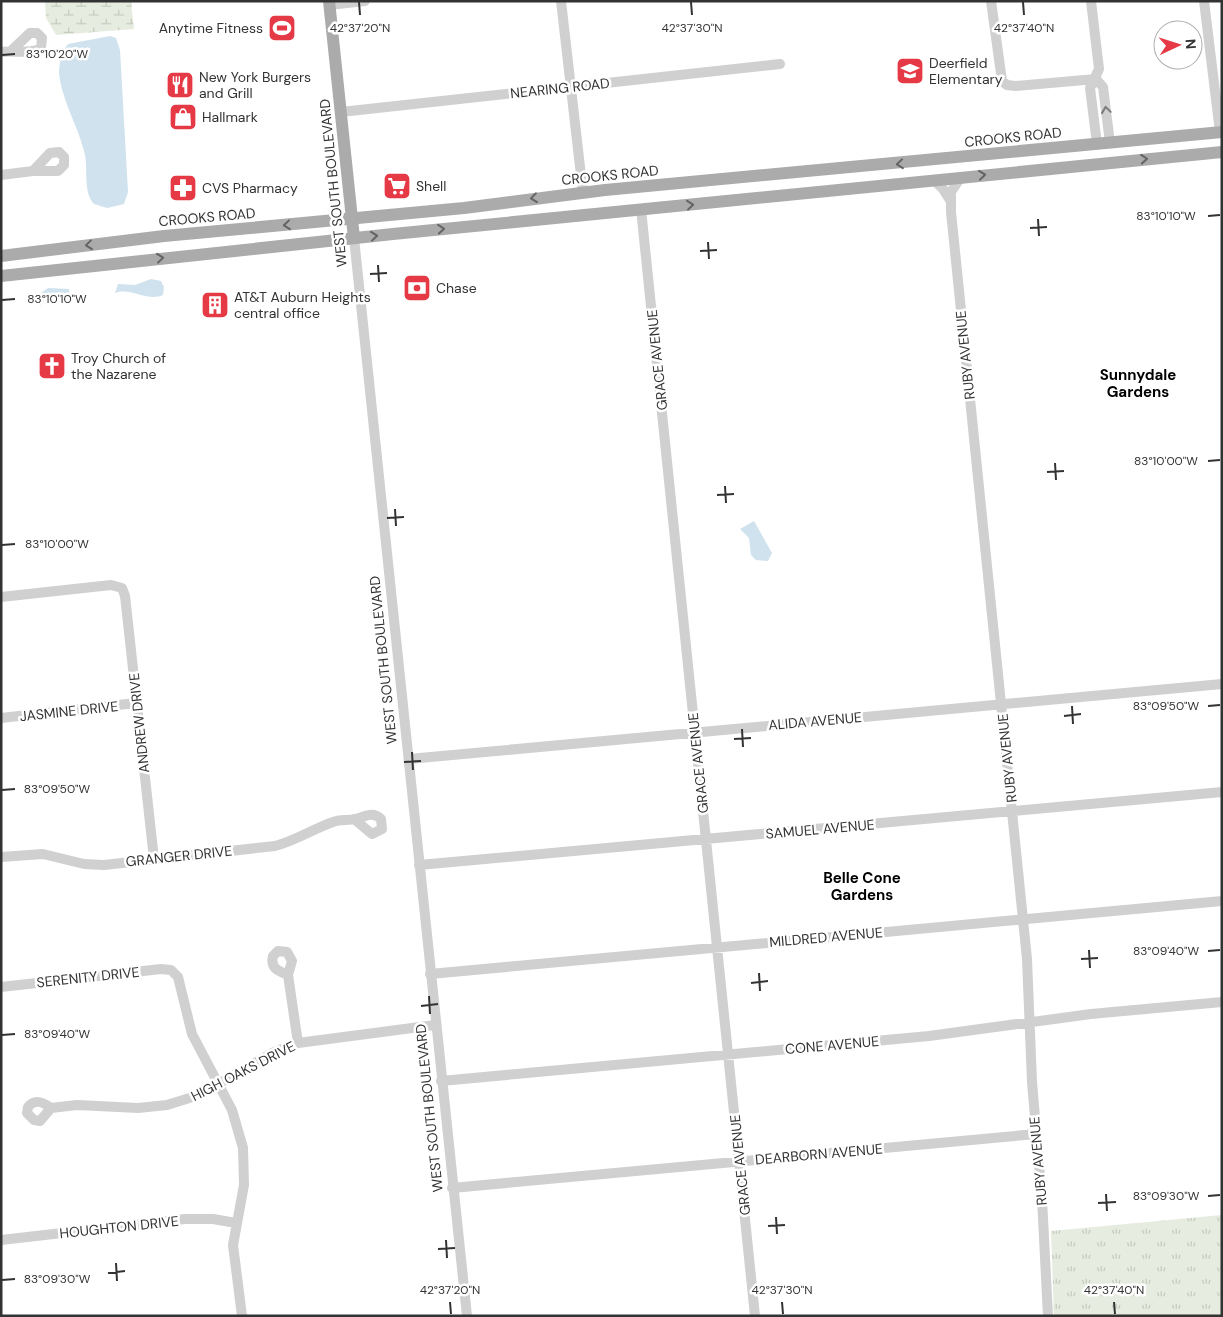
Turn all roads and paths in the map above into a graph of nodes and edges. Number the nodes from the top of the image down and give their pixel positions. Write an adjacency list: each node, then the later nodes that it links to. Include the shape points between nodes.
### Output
1 (365, 1): 6 (street)
2 (561, 1): 9 (street)
3 (992, 1): 8 (street, via 1005,84 1015,86)
4 (1091, 1): 8 (street, via 1100,69)
5 (1204, 1): 11 (street)
6 (329, 3): 10 (main road, WEST SOUTH BOULEVARD)
7 (780, 64): 9 (street, NEARING ROAD)
8 (1096, 78): 12 (street, one-way to 8, via 1102,87); 13 (street, via 1090,88)
9 (570, 87): 10 (street, NEARING ROAD); 23 (street)
10 (341, 112): 28 (main road, WEST SOUTH BOULEVARD)
11 (1221, 132): 12 (main road, CROOKS ROAD)
12 (1110, 143): 13 (main road, CROOKS ROAD)
13 (1097, 144): 14 (main road, CROOKS ROAD)
14 (1065, 147): 16 (main road, CROOKS ROAD); 17 (main road, via 1054,155)
15 (1222, 152): 17 (main road, one-way to 15)
16 (948, 159): 21 (main road, via 944,172); 22 (main road, CROOKS ROAD, one-way to 22)
17 (1056, 167): 20 (main road, one-way to 17)
18 (33, 171): 19 (street)
19 (1, 175)
20 (961, 177): 21 (main road); 24 (street, via 953,187)
21 (934, 180): 24 (street); 25 (main road, one-way to 21)
22 (643, 187): 23 (main road, CROOKS ROAD); 25 (main road, via 636,198)
23 (583, 193): 26 (main road, CROOKS ROAD, one-way to 26); 27 (main road, via 586,207)
24 (950, 200): 42 (street, RUBY AVENUE)
25 (642, 210): 27 (main road); 44 (street, GRACE AVENUE)
26 (398, 214): 28 (main road, CROOKS ROAD); 30 (main road, via 391,222)
27 (580, 216): 30 (main road, one-way to 27)
28 (352, 219): 29 (main road, CROOKS ROAD); 31 (main road, WEST SOUTH BOULEVARD)
29 (314, 222): 32 (main road, CROOKS ROAD, one-way to 32); 33 (main road, via 317,235)
30 (393, 234): 31 (main road, one-way to 30)
31 (354, 238): 33 (main road); 45 (street, WEST SOUTH BOULEVARD)
32 (138, 239): 34 (main road, CROOKS ROAD, one-way to 34); 36 (main road, via 130,250)
33 (311, 242): 36 (main road, one-way to 33)
34 (34, 252): 35 (main road, CROOKS ROAD); 37 (main road, via 36,265)
35 (1, 256)
36 (133, 261): 37 (main road)
37 (30, 273): 38 (main road)
38 (1, 276)
39 (1, 597): 41 (street, ANDREW DRIVE, via 111,585 122,588)
40 (1222, 684): 42 (street, ALIDA AVENUE)
41 (136, 703): 43 (street, JASMINE DRIVE); 51 (street, ANDREW DRIVE)
42 (1002, 704): 44 (street, ALIDA AVENUE); 47 (street, RUBY AVENUE)
43 (1, 718)
44 (695, 732): 45 (street, ALIDA AVENUE); 49 (street, GRACE AVENUE)
45 (408, 759): 52 (street, WEST SOUTH BOULEVARD)
46 (1222, 792): 47 (street, SAMUEL AVENUE)
47 (1012, 811): 49 (street, SAMUEL AVENUE); 54 (street, RUBY AVENUE)
48 (354, 820): 51 (street, GRANGER DRIVE, via 330,822 275,846)
49 (706, 839): 52 (street, SAMUEL AVENUE); 55 (street, GRACE AVENUE)
50 (1, 857): 51 (street, GRANGER DRIVE, via 43,854 97,865)
51 (154, 859)
52 (419, 865): 56 (street, WEST SOUTH BOULEVARD)
53 (1222, 901): 54 (street, MILDRED AVENUE)
54 (1023, 919): 55 (street, MILDRED AVENUE); 60 (street, RUBY AVENUE)
55 (718, 947): 56 (street, MILDRED AVENUE); 63 (street, GRACE AVENUE)
56 (430, 974): 61 (street, WEST SOUTH BOULEVARD)
57 (288, 975): 62 (street)
58 (1, 987): 65 (street, SERENITY DRIVE, via 161,969 174,973 180,983 192,1034)
59 (1222, 1002): 60 (street, CONE AVENUE, via 1091,1014)
60 (1030, 1024): 63 (street, CONE AVENUE); 67 (street, RUBY AVENUE)
61 (435, 1025): 62 (street, HIGH OAKS DRIVE); 64 (street, WEST SOUTH BOULEVARD)
62 (298, 1042): 65 (street, HIGH OAKS DRIVE)
63 (728, 1054): 64 (street, CONE AVENUE); 68 (street, GRACE AVENUE)
64 (441, 1080): 69 (street, WEST SOUTH BOULEVARD)
65 (218, 1084): 66 (street, HIGH OAKS DRIVE, via 187,1100 157,1107 89,1105); 70 (street, via 232,1110 243,1148 244,1185)
66 (51, 1108)
67 (1036, 1134): 68 (street, DEARBORN AVENUE); 75 (street, RUBY AVENUE)
68 (739, 1161): 69 (street, DEARBORN AVENUE); 74 (street, GRACE AVENUE)
69 (452, 1188): 73 (street, WEST SOUTH BOULEVARD)
70 (236, 1223): 71 (street, HOUGHTON DRIVE, via 185,1219); 72 (street, via 234,1255)
71 (1, 1240)
72 (242, 1316)
73 (467, 1316)
74 (755, 1316)
75 (1048, 1316)

